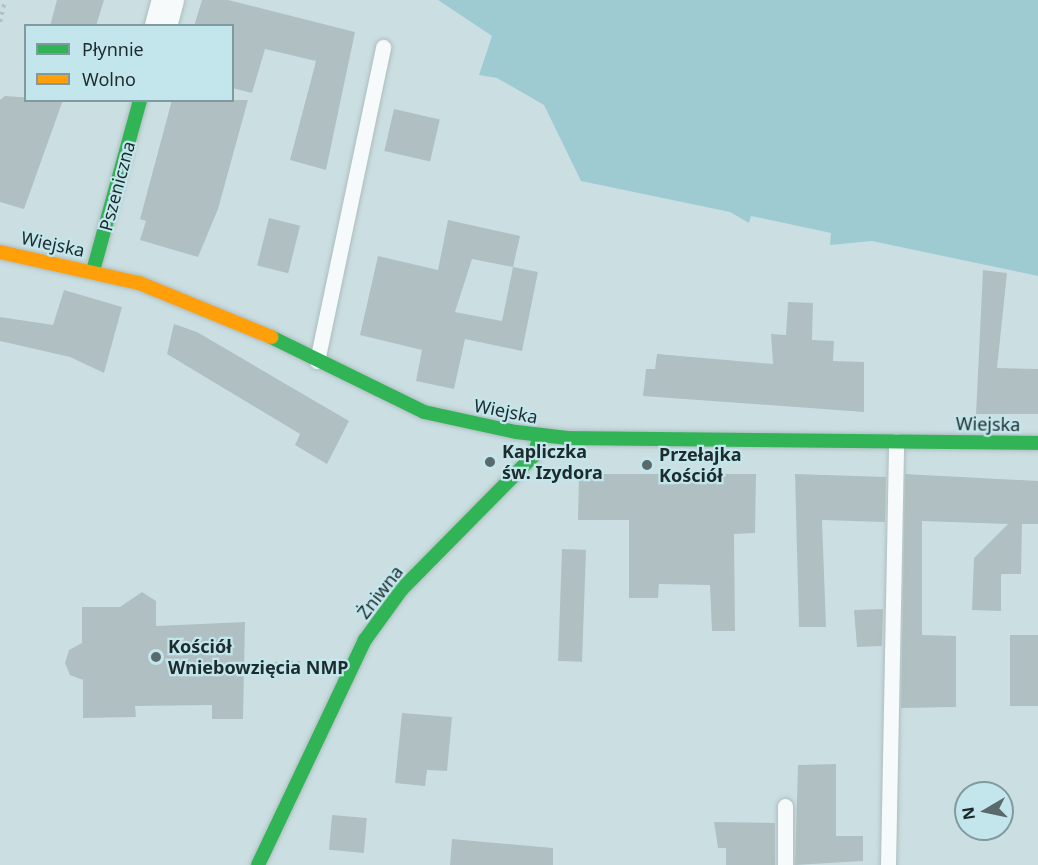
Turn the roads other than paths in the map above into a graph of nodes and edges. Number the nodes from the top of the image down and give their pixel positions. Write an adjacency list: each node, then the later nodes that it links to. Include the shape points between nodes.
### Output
1 (168, 0): 2 (street)
2 (162, 24)
3 (383, 47): 7 (lane)
4 (139, 102): 6 (street, Pszeniczna)
5 (0, 252): 6 (street, Wiejska)
6 (93, 271): 7 (street, Wiejska, via 220,312)
7 (317, 363): 8 (street, Wiejska, via 424,412)
8 (540, 436): 9 (street, Wiejska); 12 (street, Żniwna, via 534,455 400,590 365,640)
9 (896, 441): 10 (street, Wiejska); 14 (lane)
10 (1038, 443)
11 (785, 806): 13 (lane)
12 (258, 865)
13 (785, 865)
14 (888, 865)

